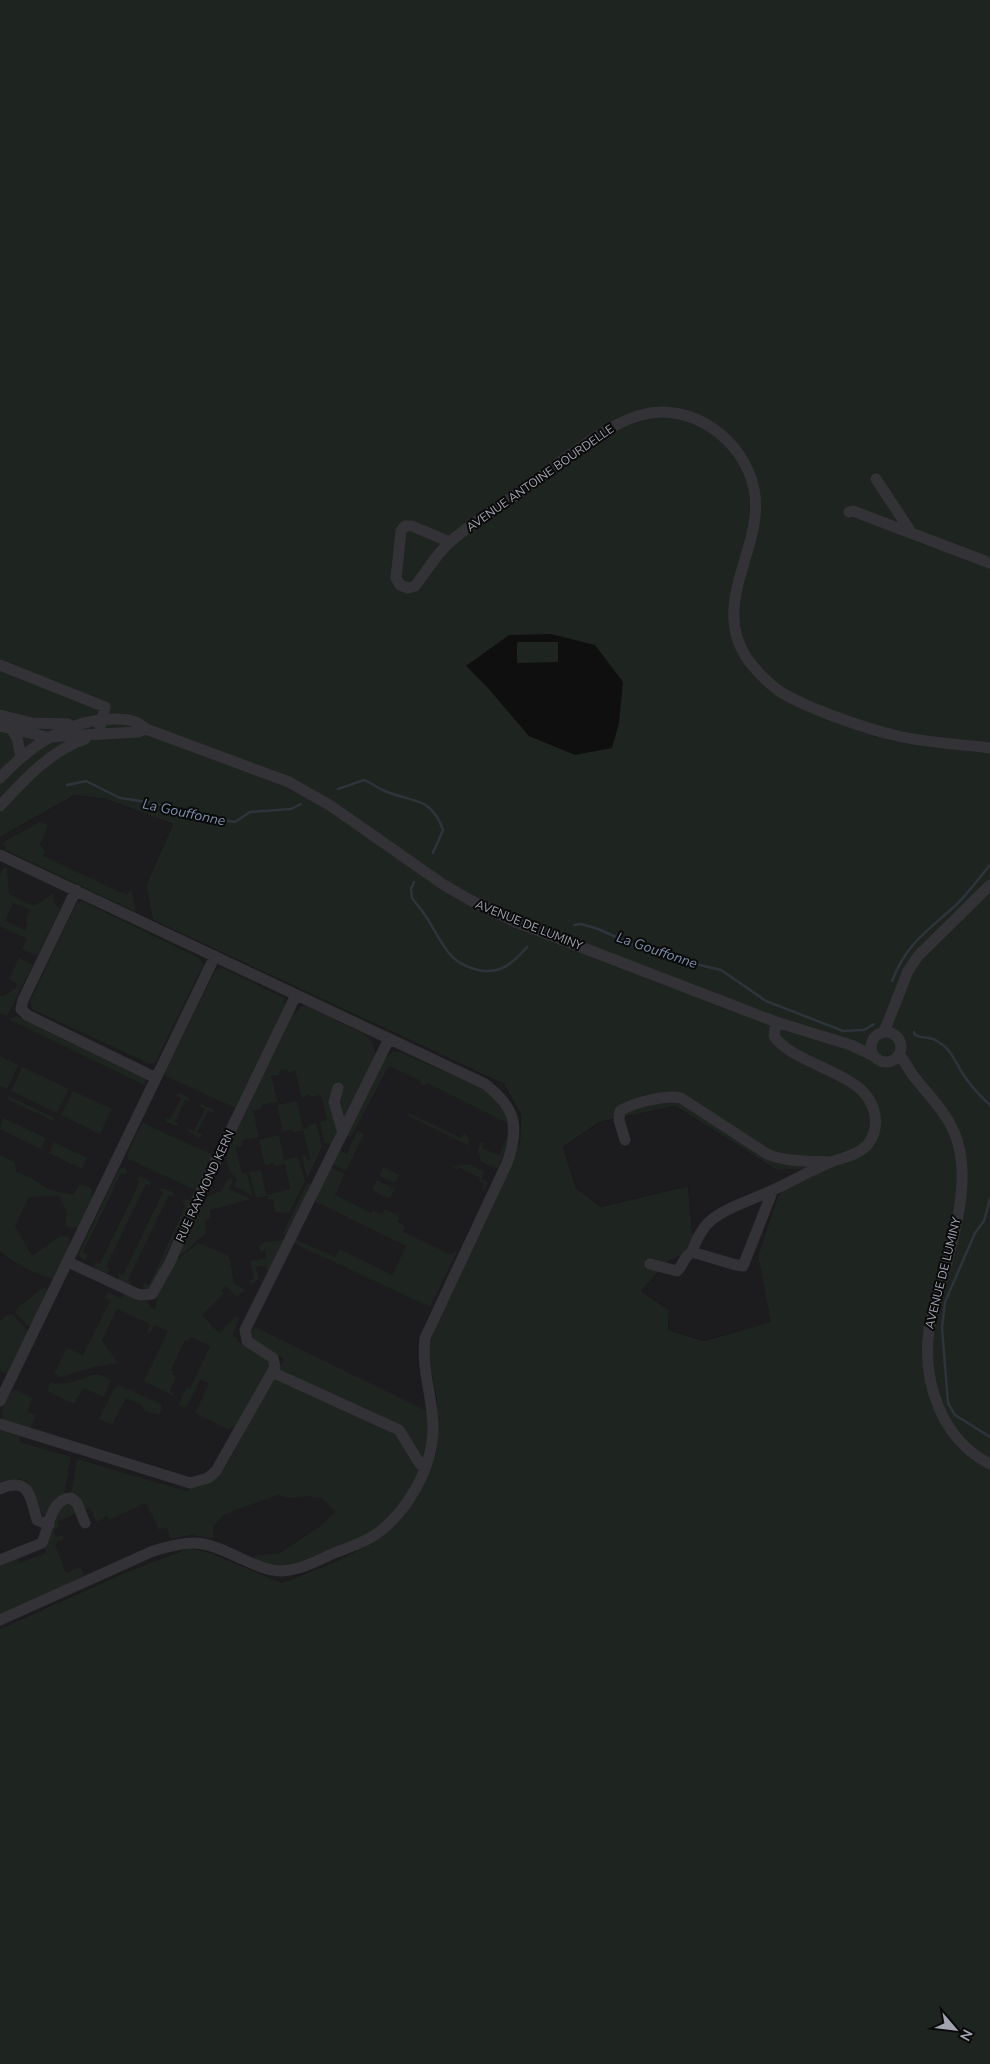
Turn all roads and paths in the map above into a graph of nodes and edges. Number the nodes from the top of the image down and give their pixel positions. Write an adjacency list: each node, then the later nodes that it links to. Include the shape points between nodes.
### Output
1 (876, 480): 3 (street)
2 (849, 512): 3 (street)
3 (911, 532): 5 (street)
4 (450, 542): 4 (street, AVENUE ANTOINE BOURDELLE, via 405,526 401,531 397,582 408,588 416,586); 15 (street, AVENUE ANTOINE BOURDELLE, via 610,428 651,413 692,417 710,426 730,443 745,466 754,489 753,526 733,613 739,642 752,664 778,690 853,722 899,737)
5 (990, 563)
6 (0, 665): 8 (street, via 105,707)
7 (0, 715): 9 (street, AVENUE DE LUMINY, via 32,723)
8 (102, 719): 9 (street, AVENUE DE LUMINY); 11 (street, AVENUE DE LUMINY, via 139,722); 13 (street)
9 (80, 724): 14 (street, AVENUE DE LUMINY)
10 (0, 726): 12 (street, AVENUE DE LUMINY)
11 (146, 729): 13 (street, AVENUE DE LUMINY); 25 (street, AVENUE DE LUMINY, via 289,782 487,909)
12 (12, 730): 14 (street, AVENUE DE LUMINY); 16 (street)
13 (99, 734): 14 (street, AVENUE DE LUMINY); 18 (street, AVENUE DE LUMINY, via 73,743 44,762)
14 (47, 738): 16 (street, AVENUE DE LUMINY)
15 (990, 748)
16 (21, 757): 17 (street, AVENUE DE LUMINY)
17 (0, 778)
18 (0, 806)
19 (0, 854): 21 (street)
20 (990, 885): 24 (street, via 918,956 908,971)
21 (76, 890): 22 (street); 33 (street, via 21,1008 27,1015)
22 (215, 956): 23 (street); 33 (street)
23 (296, 994): 28 (street); 40 (street, RUE RAYMOND KERN, via 152,1294 135,1293)
24 (895, 1008): 26 (street); 27 (street)
25 (776, 1022): 30 (street, AVENUE DE LUMINY); 37 (street, via 774,1036 778,1042 860,1089 872,1104 876,1120 868,1144 855,1154)
26 (884, 1032): 27 (street); 29 (street)
27 (896, 1034): 32 (street, via 902,1044)
28 (389, 1039): 35 (street); 46 (street, via 485,1084 508,1106 514,1120 515,1137 507,1163 425,1338 423,1366 433,1429)
29 (872, 1042): 30 (street, AVENUE DE LUMINY); 31 (street)
30 (850, 1045): 31 (street, AVENUE DE LUMINY)
31 (874, 1056): 32 (street, via 880,1061)
32 (895, 1058): 45 (street, AVENUE DE LUMINY, via 946,1117 955,1134 962,1169 961,1200 929,1330 926,1346 928,1374 935,1400 948,1424 964,1444)
33 (156, 1078): 40 (street)
34 (338, 1088): 35 (street, via 334,1102)
35 (342, 1133): 42 (street, via 245,1330 247,1341 273,1358)
36 (625, 1140): 37 (street, via 619,1120 620,1111 675,1096 767,1154 790,1161)
37 (832, 1162): 38 (street)
38 (773, 1190): 39 (street, via 710,1221 702,1229); 39 (street, via 743,1266)
39 (692, 1252): 41 (street, via 686,1255 677,1271)
40 (68, 1262): 43 (street)
41 (650, 1264)
42 (272, 1372): 44 (street, via 222,1463 208,1478 197,1482 190,1483); 46 (street, via 399,1430)
43 (0, 1401)
44 (0, 1424)
45 (990, 1464)
46 (425, 1467): 51 (street, via 403,1507 375,1535 288,1571 257,1566 206,1543 177,1543 153,1550)
47 (0, 1489): 49 (street, via 11,1484 23,1486 28,1490 37,1520)
48 (85, 1524): 49 (street, via 77,1504 66,1498 57,1505)
49 (49, 1525): 50 (street, via 42,1543)
50 (0, 1560)
51 (0, 1620)

